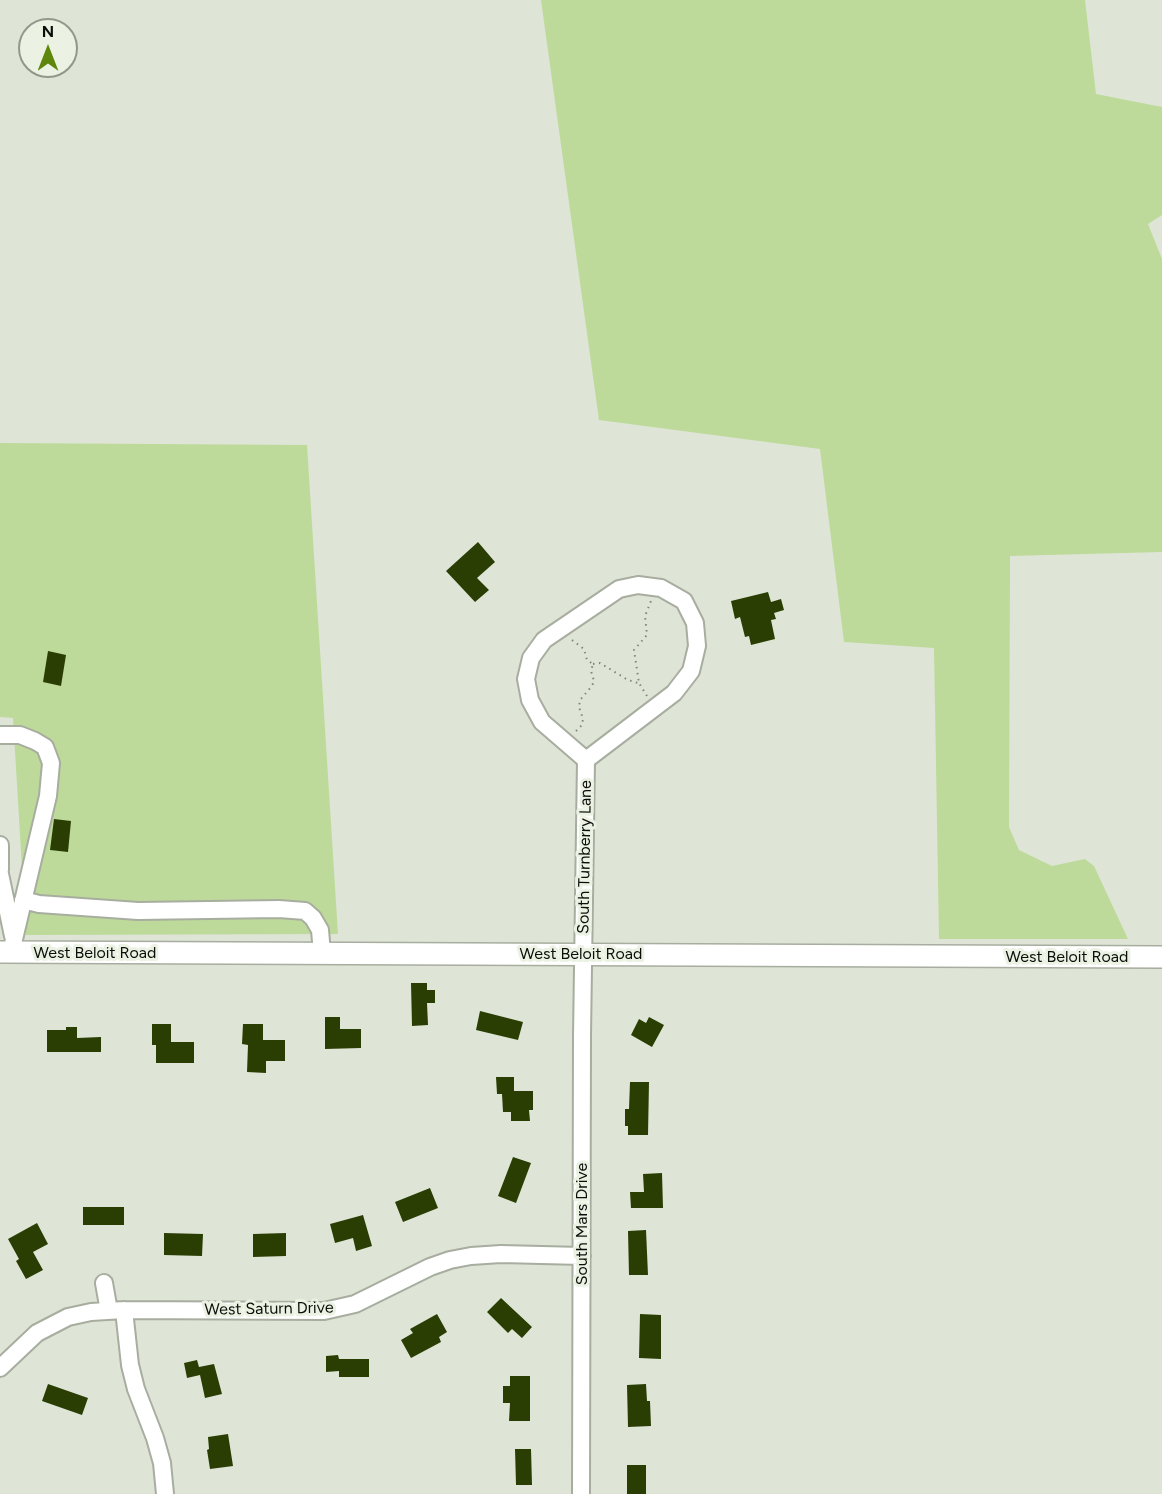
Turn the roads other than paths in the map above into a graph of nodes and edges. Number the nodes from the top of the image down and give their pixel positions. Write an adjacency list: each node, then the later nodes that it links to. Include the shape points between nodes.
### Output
1 (0, 735): 5 (street, via 20,735 35,741 45,747 51,763 48,796)
2 (586, 760): 2 (street, South Turnberry Lane, via 674,693 691,671 697,646 695,623 684,601 661,588 638,585 619,589 544,640 531,658 526,679 530,700 542,722); 8 (street, South Turnberry Lane)
3 (0, 845): 4 (street)
4 (0, 872): 6 (street)
5 (23, 900): 6 (street); 7 (street, via 138,911 305,911 320,930)
6 (8, 948): 7 (main road, West Beloit Road)
7 (322, 953): 8 (main road, West Beloit Road)
8 (583, 954): 9 (main road, West Beloit Road); 10 (street, South Mars Drive)
9 (1162, 957)
10 (582, 1256): 12 (street, West Saturn Drive, via 501,1254 450,1260 356,1304 324,1311); 15 (street, South Mars Drive)
11 (104, 1283): 12 (street)
12 (117, 1311): 13 (street, West Saturn Drive, via 68,1317 53,1323); 14 (street, via 136,1389 162,1463)
13 (0, 1368)
14 (165, 1494)
15 (581, 1494)

